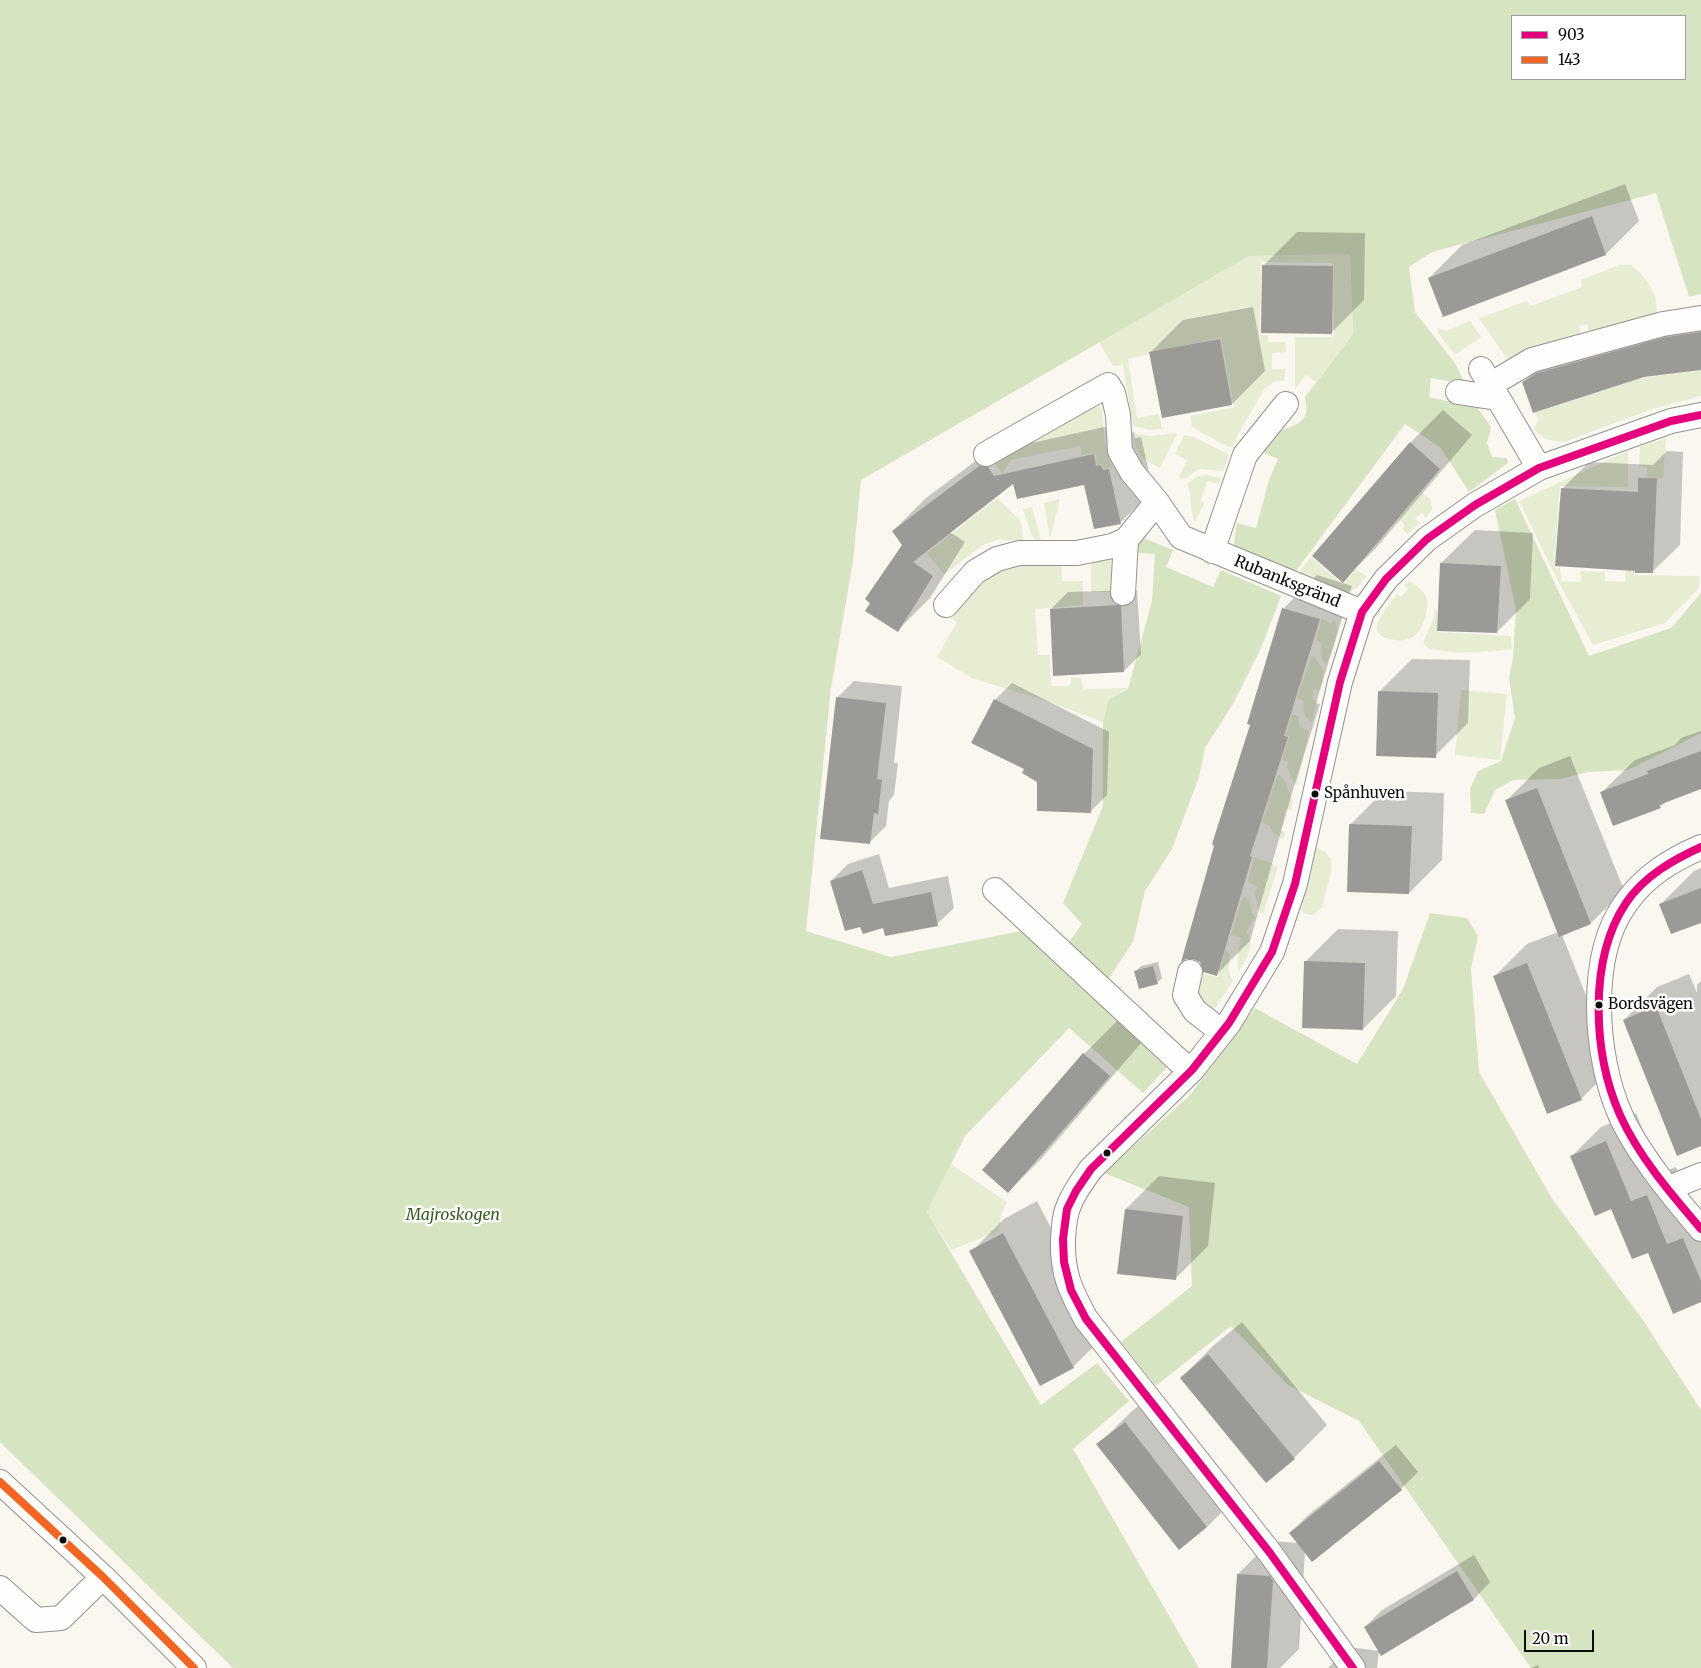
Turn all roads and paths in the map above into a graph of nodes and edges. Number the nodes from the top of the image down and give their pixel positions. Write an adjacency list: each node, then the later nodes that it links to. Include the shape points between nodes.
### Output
1 (1701, 318): 2 (street, via 1663,324 1532,360)
2 (1489, 384): 3 (street); 7 (street)
3 (1458, 392)
4 (1286, 404): 10 (street, Rubanksgränd, via 1245,455)
5 (1701, 415): 7 (street, via 1671,421)
6 (986, 454): 8 (street, Rubanksgränd, via 1108,385 1118,415 1120,450 1132,472)
7 (1539, 468): 13 (street, via 1474,505 1427,539 1386,579)
8 (1157, 502): 9 (street); 10 (street, Rubanksgränd, via 1181,537)
9 (1126, 540): 11 (street); 12 (street, via 1077,553 1019,553 997,559 975,572)
10 (1212, 551): 13 (street, Rubanksgränd)
11 (1124, 594)
12 (946, 605)
13 (1362, 612): 17 (street, via 1340,682 1295,884 1272,952)
14 (1701, 847): 20 (street, via 1677,857 1655,872 1626,903 1606,946 1600,985 1599,1016 1608,1081 1621,1115 1641,1152)
15 (995, 890): 18 (street, via 1179,1062)
16 (1190, 972): 17 (street, via 1185,995 1195,1011)
17 (1222, 1032): 18 (street)
18 (1192, 1070): 26 (street, via 1091,1169 1077,1188 1064,1222 1064,1271 1086,1319 1270,1553)
19 (1701, 1175): 20 (street)
20 (1669, 1188): 21 (street)
21 (1701, 1229)
22 (0, 1482): 23 (street)
23 (103, 1577): 24 (street, via 61,1618 36,1620); 25 (street)
24 (0, 1588)
25 (194, 1668)
26 (1353, 1668)

